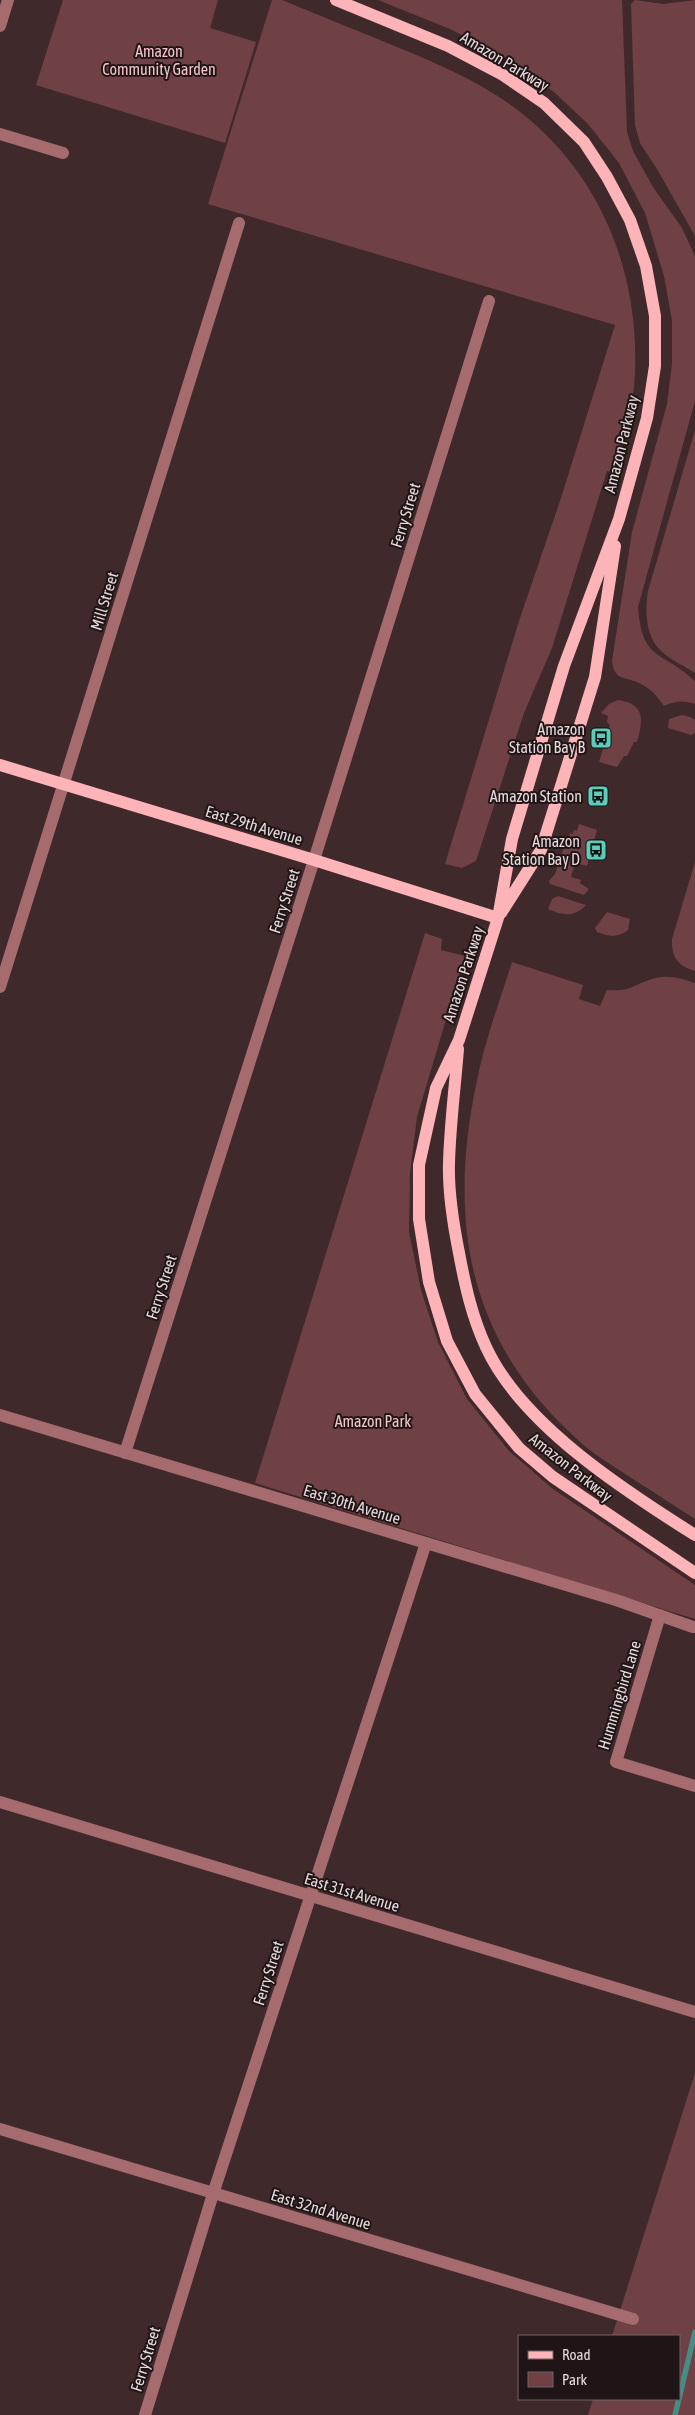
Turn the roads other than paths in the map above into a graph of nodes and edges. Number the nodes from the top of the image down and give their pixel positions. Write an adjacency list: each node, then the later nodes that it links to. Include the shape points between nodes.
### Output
1 (8, 0): 3 (street)
2 (336, 0): 8 (main road, Amazon Parkway, via 448,46 503,75 544,103 584,142 607,177 634,229 646,266 655,316 655,366 647,418)
3 (0, 26)
4 (0, 134): 5 (street)
5 (63, 153)
6 (239, 224): 10 (street, Mill Street)
7 (489, 301): 11 (street, Ferry Street)
8 (619, 519): 12 (main road, Amazon Parkway, via 564,666 512,839); 12 (main road, Amazon Parkway, via 595,677 541,850)
9 (0, 765): 10 (main road, East 29th Avenue)
10 (64, 784): 11 (main road, East 29th Avenue); 13 (street, Mill Street)
11 (314, 860): 12 (main road, East 29th Avenue); 16 (street, Ferry Street)
12 (498, 918): 14 (main road, Amazon Parkway)
13 (0, 987)
14 (459, 1040): 17 (main road, Amazon Parkway, via 449,1162 450,1197 463,1277 487,1348 525,1404 560,1440); 19 (main road, Amazon Parkway, via 436,1088 419,1166 419,1219 429,1282 447,1340 475,1394 519,1448 553,1477)
15 (0, 1415): 16 (street, East 30th Avenue)
16 (125, 1453): 18 (street, East 30th Avenue)
17 (695, 1535)
18 (426, 1543): 20 (street, East 30th Avenue); 24 (street, Ferry Street)
19 (695, 1574)
20 (660, 1616): 21 (street, East 30th Avenue); 22 (street, Hummingbird Lane, via 616,1762)
21 (693, 1627)
22 (695, 1786)
23 (0, 1802): 24 (street, East 31st Avenue)
24 (311, 1896): 25 (street, East 31st Avenue); 27 (street, Ferry Street)
25 (695, 2012)
26 (0, 2129): 27 (street, East 32nd Avenue)
27 (213, 2194): 28 (street, East 32nd Avenue); 29 (street, Ferry Street)
28 (633, 2319)
29 (145, 2415)

